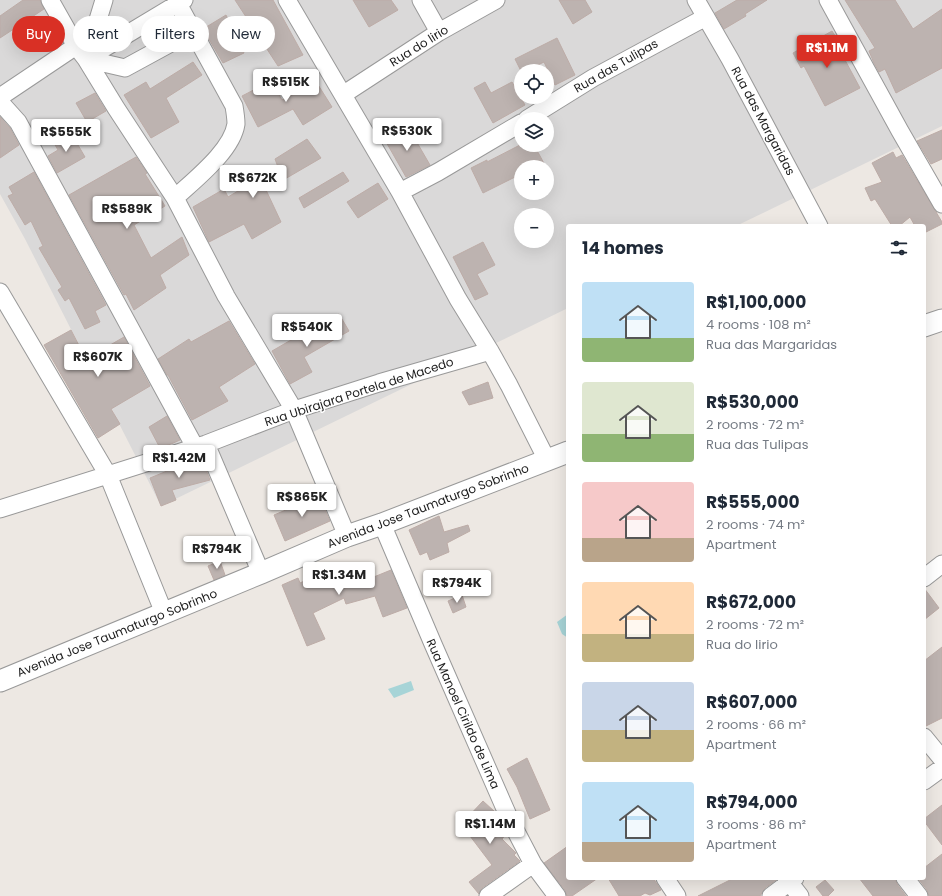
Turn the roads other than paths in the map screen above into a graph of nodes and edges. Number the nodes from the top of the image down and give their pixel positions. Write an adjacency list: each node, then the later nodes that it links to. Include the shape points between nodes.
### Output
1 (50, 0): 14 (street)
2 (104, 0): 14 (street)
3 (287, 0): 15 (street)
4 (421, 0): 11 (street)
5 (496, 0): 11 (street, Rua do lirio)
6 (696, 0): 10 (street, Rua das Margaridas)
7 (828, 0): 21 (street)
8 (180, 1): 9 (street); 14 (street)
9 (186, 16)
10 (706, 17): 17 (street, Rua das Tulipas, via 592,78); 22 (street, Rua das Margaridas)
11 (439, 32): 15 (street, Rua do lirio)
12 (154, 52): 14 (street, via 125,68)
13 (204, 52): 20 (street, via 234,106 236,125 230,140 219,155)
14 (81, 53): 16 (street); 20 (street)
15 (344, 94): 19 (street)
16 (1, 104): 28 (street, via 18,122)
17 (538, 112)
18 (514, 127): 19 (street)
19 (400, 192): 26 (street, via 458,299)
20 (175, 198): 27 (street, via 226,296)
21 (942, 204)
22 (818, 224)
23 (0, 292): 31 (street)
24 (942, 320): 25 (street)
25 (926, 325)
26 (490, 351): 27 (street, Rua Ubirajara Portela de Macedo); 30 (street)
27 (294, 410): 28 (street, Rua Ubirajara Portela de Macedo); 34 (street)
28 (201, 446): 31 (street, Rua Ubirajara Portela de Macedo); 35 (street)
29 (566, 453): 30 (street, Avenida Jose Taumaturgo Sobrinho)
30 (547, 460): 33 (street, Avenida Jose Taumaturgo Sobrinho)
31 (108, 476): 32 (street, Rua Ubirajara Portela de Macedo); 36 (street)
32 (0, 509)
33 (382, 524): 34 (street, Avenida Jose Taumaturgo Sobrinho); 42 (street, Rua Manoel Cirildo de Lima, via 510,820)
34 (347, 536): 35 (street, Avenida Jose Taumaturgo Sobrinho)
35 (261, 573): 36 (street, Avenida Jose Taumaturgo Sobrinho)
36 (164, 613): 37 (street, Avenida Jose Taumaturgo Sobrinho)
37 (0, 681)
38 (926, 739): 39 (street)
39 (942, 759)
40 (942, 768): 41 (street)
41 (926, 780)
42 (533, 864): 47 (street); 48 (street, Rua Manoel Cirildo de Lima)
43 (665, 880): 49 (street)
44 (789, 880): 50 (street)
45 (791, 880): 51 (street)
46 (906, 880): 52 (street)
47 (488, 896)
48 (557, 896)
49 (677, 896)
50 (771, 896)
51 (800, 896)
52 (918, 896)

